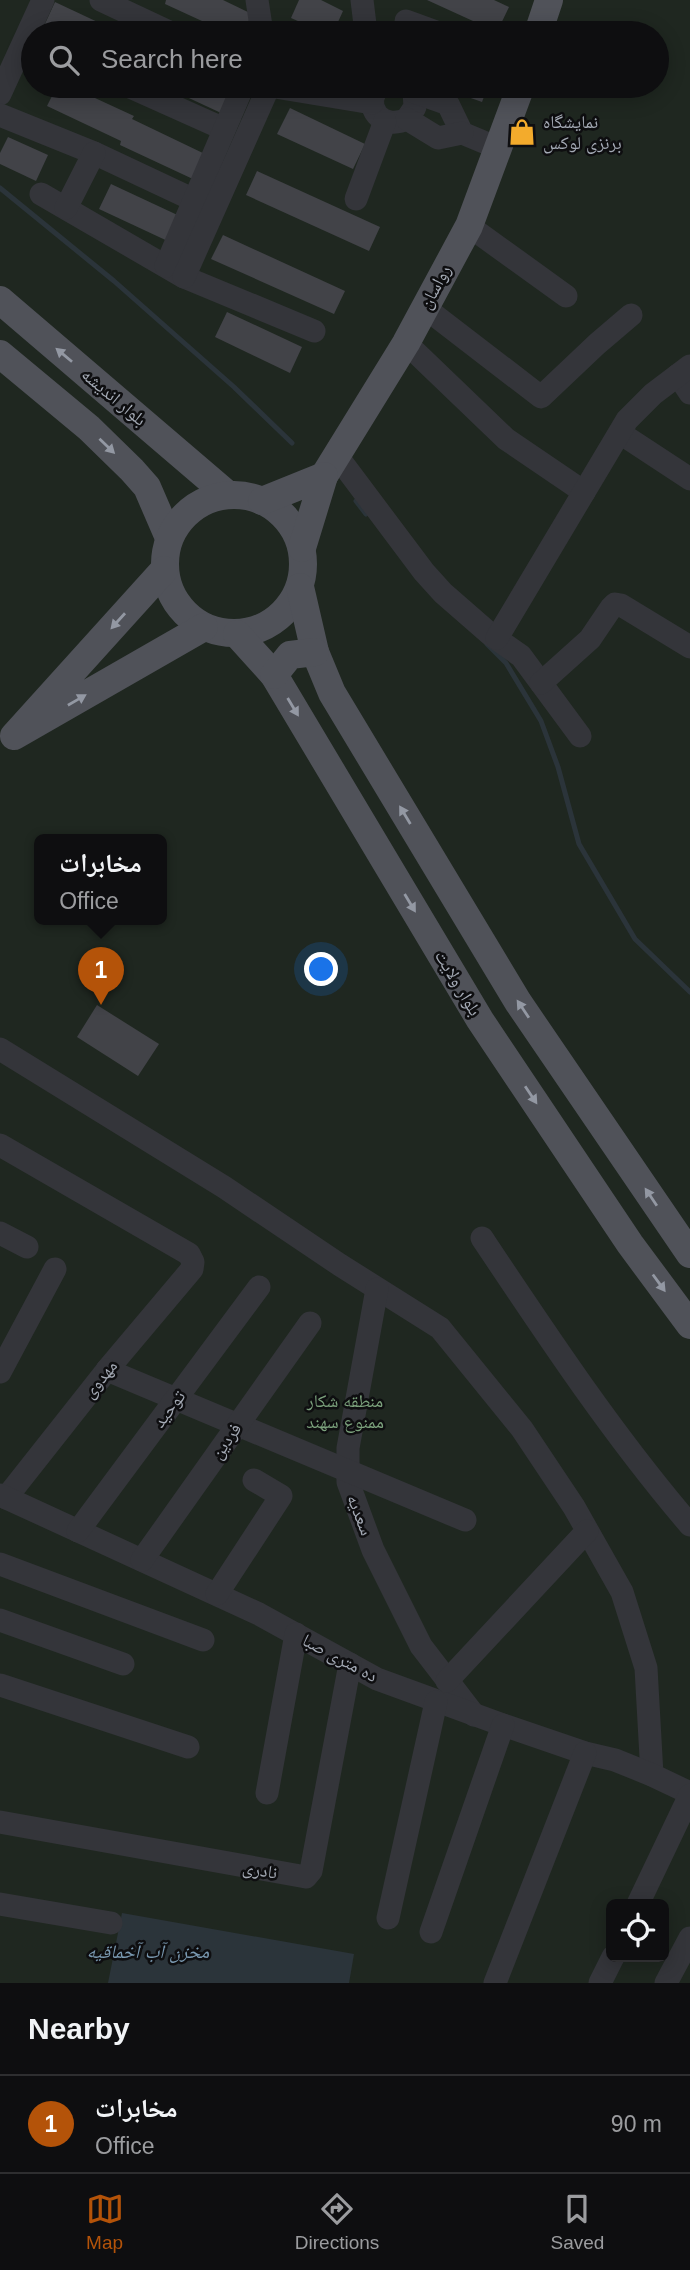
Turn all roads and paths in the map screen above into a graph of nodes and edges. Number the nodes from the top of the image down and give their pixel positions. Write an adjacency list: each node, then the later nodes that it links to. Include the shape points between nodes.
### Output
1 (43, 0): 6 (street)
2 (101, 0): 7 (street)
3 (257, 0): 8 (street)
4 (362, 0): 9 (street)
5 (549, 0): 10 (main road)
6 (36, 21)
7 (140, 21)
8 (260, 21)
9 (365, 21)
10 (542, 21)
11 (21, 57): 12 (street)
12 (0, 94)
13 (155, 98): 22 (street)
14 (238, 98): 22 (street)
15 (263, 98): 31 (street)
16 (336, 98): 20 (street)
17 (414, 98): 20 (street, via 415,107)
18 (434, 98): 23 (street, via 448,104)
19 (517, 98): 24 (main road, رواسان)
20 (386, 107): 23 (street, via 438,138); 27 (street)
21 (0, 114): 25 (street)
22 (224, 129): 28 (street)
23 (462, 134): 24 (street)
24 (498, 148): 30 (main road, رواسان)
25 (94, 153): 28 (street); 29 (street)
26 (40, 194): 29 (street)
27 (356, 199)
28 (194, 200): 31 (street)
29 (66, 208): 31 (street)
30 (469, 226): 32 (street); 34 (main road, رواسان)
31 (175, 272): 36 (street)
32 (566, 296)
33 (0, 300): 41 (main road, بلوار اندیشه, one-way to 33)
34 (425, 307): 35 (street, via 541,397); 37 (main road, رواسان)
35 (631, 315)
36 (314, 331)
37 (406, 343): 42 (main road, رواسان); 45 (street, via 506,439)
38 (0, 354): 43 (main road, one-way to 43)
39 (686, 378): 40 (street, via 653,394)
40 (620, 433): 44 (street); 45 (street)
41 (165, 441): 43 (main road, via 165,470 151,478); 46 (main road, بلوار اندیشه)
42 (330, 466): 47 (main road); 49 (main road, رواسان); 54 (street, via 443,593)
43 (132, 470): 48 (main road, via 147,487)
44 (690, 479)
45 (584, 492): 54 (street)
46 (228, 495): 47 (main road); 48 (main road, via 192,508)
47 (262, 501): 49 (main road, via 294,528)
48 (169, 538): 50 (main road)
49 (302, 548): 51 (main road)
50 (164, 570): 52 (main road, via 170,593 184,613); 60 (main road, one-way to 60)
51 (300, 587): 53 (main road, via 276,620); 56 (main road)
52 (204, 627): 53 (main road); 60 (main road, one-way to 52)
53 (237, 634): 57 (main road, بلوار ولایت)
54 (496, 638): 58 (street, via 521,656)
55 (690, 647): 58 (street, via 615,604 590,639)
56 (314, 652): 57 (main road, via 289,655); 66 (main road, one-way to 56, via 518,1002 332,693)
57 (274, 675): 71 (main road, بلوار ولایت, one-way to 71, via 480,1020)
58 (541, 682): 59 (street)
59 (580, 736)
60 (7, 742)
61 (0, 1049): 69 (street, via 224,1187)
62 (0, 1145): 72 (street, مهدوی, via 189,1254 193,1262 192,1269)
63 (0, 1233): 65 (street)
64 (482, 1238): 80 (street, via 566,1364 649,1478)
65 (27, 1247)
66 (690, 1254)
67 (55, 1269): 73 (street)
68 (259, 1287): 74 (street, توحید)
69 (377, 1289): 76 (street, سعدیه, via 348,1448); 82 (street, via 440,1328 522,1429)
70 (310, 1323): 75 (street, فردین)
71 (690, 1325)
72 (107, 1370): 74 (street); 78 (street, مهدوی)
73 (0, 1372)
74 (176, 1399): 75 (street); 81 (street, توحید)
75 (238, 1425): 76 (street); 83 (street, فردین)
76 (348, 1471): 79 (street); 91 (street, سعدیه, via 373,1550 421,1646)
77 (254, 1480): 85 (street, via 281,1496)
78 (3, 1497): 81 (street, ده متری صبا)
79 (465, 1520)
80 (690, 1525)
81 (78, 1531): 83 (street, ده متری صبا)
82 (587, 1531): 91 (street); 98 (street, via 622,1592 646,1668)
83 (142, 1560): 85 (street, ده متری صبا)
84 (0, 1564): 88 (street)
85 (217, 1594): 87 (street, ده متری صبا)
86 (0, 1620): 89 (street)
87 (296, 1634): 90 (street, ده متری صبا); 99 (street)
88 (203, 1640)
89 (123, 1664)
90 (350, 1664): 93 (street, ده متری صبا); 101 (street, نادری, via 311,1871 306,1877)
91 (447, 1681): 94 (street, سعدیه)
92 (0, 1685): 96 (street)
93 (436, 1702): 94 (street, ده متری صبا); 104 (street)
94 (474, 1715): 95 (street, ده متری صبا)
95 (503, 1725): 97 (street, ده متری صبا); 106 (street)
96 (188, 1747)
97 (585, 1753): 98 (street, ده متری صبا); 109 (street)
98 (652, 1775): 100 (street, ده متری صبا)
99 (267, 1793)
100 (690, 1794): 102 (street)
101 (0, 1822)
102 (640, 1899)
103 (0, 1903): 105 (street)
104 (388, 1918)
105 (111, 1923)
106 (431, 1932)
107 (690, 1938): 111 (street)
108 (610, 1962): 110 (street)
109 (495, 1983)
110 (600, 1983)
111 (666, 1983)

